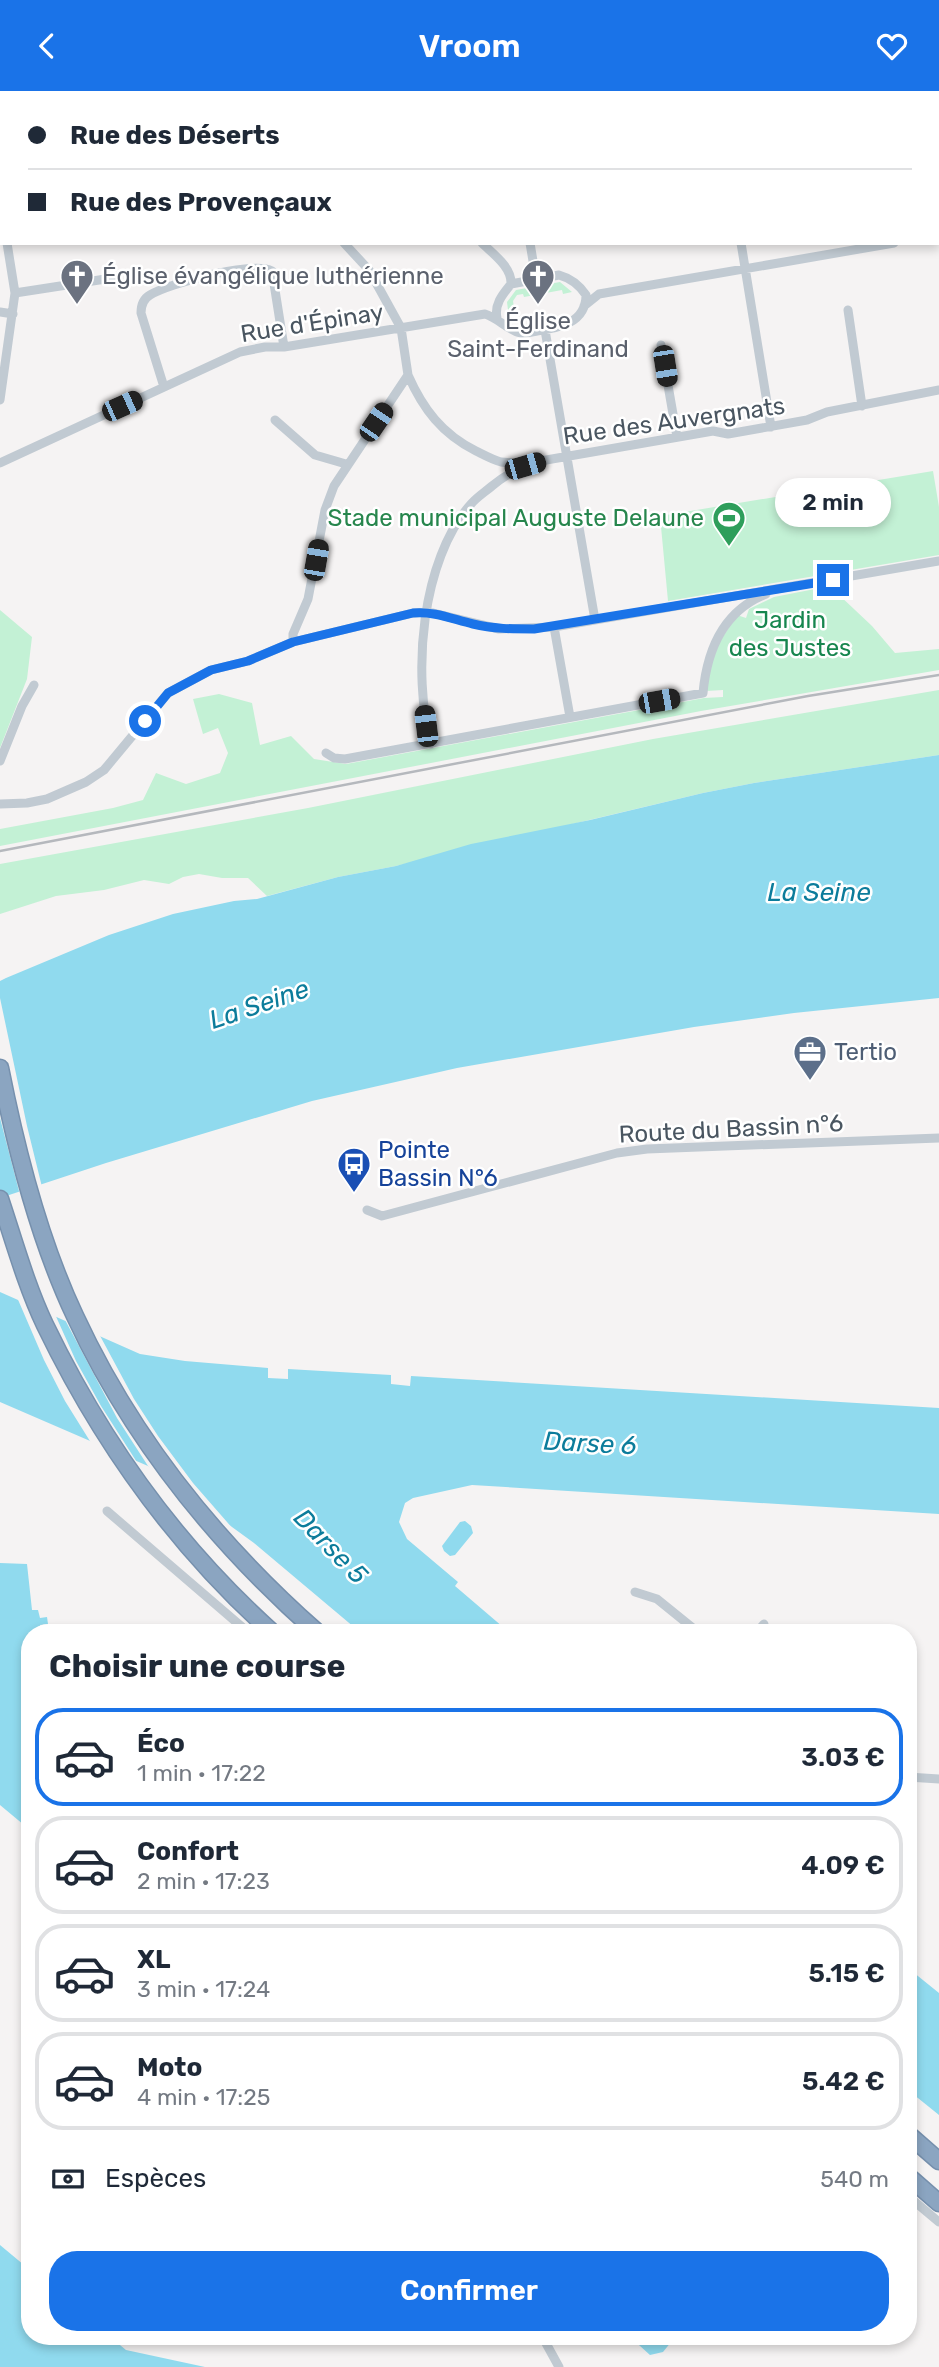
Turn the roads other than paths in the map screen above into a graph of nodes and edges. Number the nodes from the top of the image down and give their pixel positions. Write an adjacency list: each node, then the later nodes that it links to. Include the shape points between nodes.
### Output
1 (7, 245): 12 (street)
2 (346, 245): 21 (street, via 369,270)
3 (484, 245): 10 (street, via 507,268)
4 (530, 245): 9 (street)
5 (741, 245): 7 (street)
6 (883, 245): 7 (street)
7 (745, 269): 13 (street); 31 (street)
8 (112, 278): 12 (street)
9 (536, 279): 10 (street); 11 (street, via 559,275)
10 (511, 283): 14 (street)
11 (581, 288): 13 (street); 15 (street)
12 (15, 293): 18 (street)
13 (599, 295): 15 (street)
14 (499, 300): 19 (street); 20 (street)
15 (584, 306): 22 (street, via 569,325)
16 (848, 310): 29 (street)
17 (0, 312): 18 (street)
18 (13, 314): 28 (street)
19 (485, 314): 20 (street, Rue d'Épinay); 21 (street, Rue d'Épinay)
20 (497, 318): 22 (street, via 521,333)
21 (401, 328): 24 (street, Rue d'Épinay); 25 (street, Rue des Auvergnats)
22 (545, 330): 33 (street)
23 (662, 345): 32 (street)
24 (284, 347): 26 (street, Rue d'Épinay, via 240,352); 26 (street, via 272,271 258,267 190,281 150,295 141,307)
25 (408, 375): 34 (street, Rue des Auvergnats, via 435,421 468,447 499,461); 36 (street)
26 (164, 387): 35 (street, Rue d'Épinay)
27 (939, 390): 29 (street, Rue des Auvergnats)
28 (0, 400)
29 (862, 405): 31 (street, Rue des Auvergnats)
30 (275, 420): 36 (street, via 315,455)
31 (771, 427): 32 (street, Rue des Auvergnats)
32 (677, 437): 33 (street, Rue des Auvergnats)
33 (566, 455): 34 (street, Rue des Auvergnats); 40 (street)
34 (550, 459): 39 (street, via 509,472 472,503 441,553)
35 (0, 463)
36 (346, 464): 42 (street, via 325,510 308,599)
37 (939, 561): 38 (street)
38 (775, 590): 40 (street); 44 (street, via 745,606 717,635 706,667 704,692)
39 (428, 612): 41 (street, via 499,629); 42 (street); 45 (street, via 422,682)
40 (595, 620): 41 (street)
41 (554, 627): 44 (street)
42 (293, 642): 48 (street, via 211,670 168,693 104,770 86,782 47,799)
43 (34, 685): 47 (street)
44 (570, 717): 45 (street)
45 (431, 744): 46 (street, via 345,759)
46 (326, 753)
47 (0, 761)
48 (0, 804)
49 (0, 1068): 57 (highway, via 43,1233 74,1315 116,1395 158,1460 216,1533)
50 (939, 1138): 52 (street, Route du Bassin n°6, via 646,1149 382,1216)
51 (0, 1199): 56 (highway, via 44,1323 92,1413 135,1481 185,1543)
52 (367, 1210)
53 (107, 1511): 55 (street)
54 (635, 1592): 58 (street, via 657,1599)
55 (239, 1624)
56 (264, 1624)
57 (308, 1624)
58 (688, 1624)
59 (917, 1778): 60 (street)
60 (939, 1779)
61 (917, 2142): 62 (highway)
62 (939, 2161)
63 (917, 2184): 64 (highway)
64 (939, 2203)
65 (917, 2204): 66 (street)
66 (939, 2222)
67 (547, 2345): 68 (street)
68 (559, 2367)

